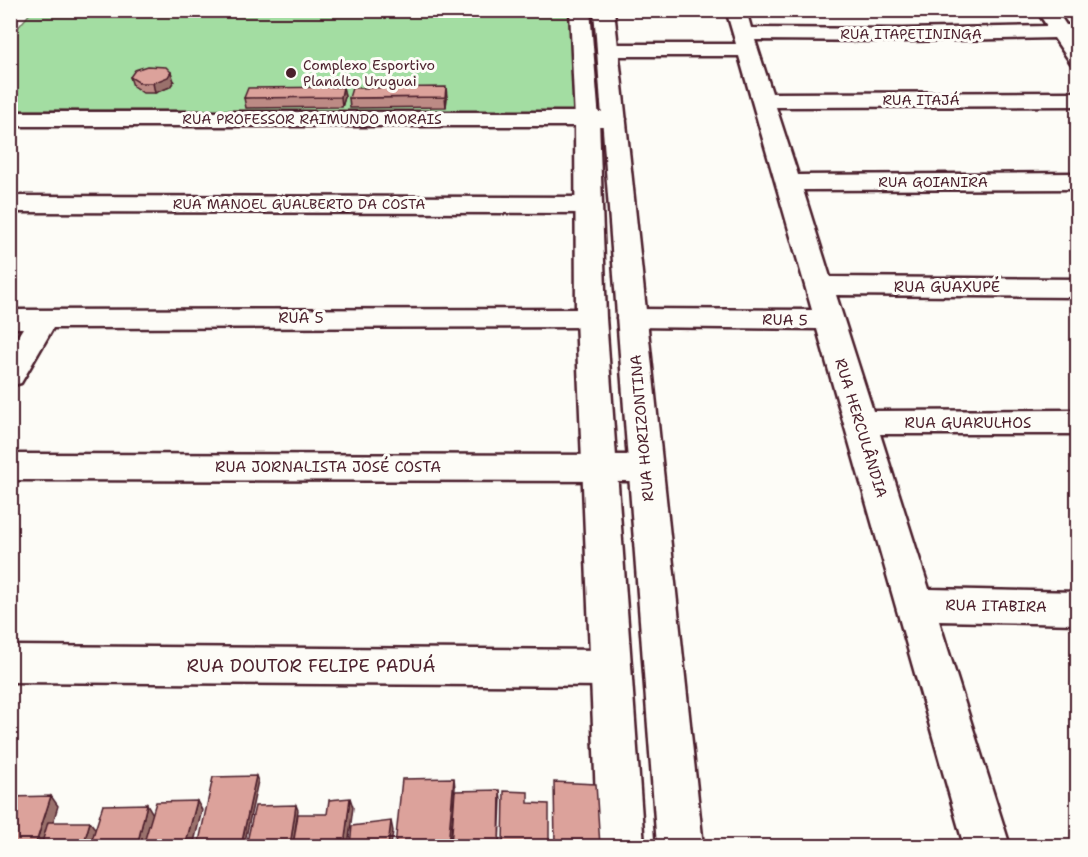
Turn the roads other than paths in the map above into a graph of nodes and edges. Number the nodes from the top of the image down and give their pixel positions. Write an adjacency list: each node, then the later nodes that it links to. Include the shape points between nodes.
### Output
1 (580, 10): 11 (street, RUA HORIZONTINA)
2 (604, 10): 6 (street, RUA HORIZONTINA)
3 (1047, 10): 5 (street)
4 (743, 31): 5 (street, RUA ITAPETININGA, via 902,35); 6 (street, RUA ITAPETININGA); 9 (street, RUA HERCULÂNDIA)
5 (1069, 31): 7 (street)
6 (609, 51): 11 (street, RUA HORIZONTINA)
7 (1077, 59)
8 (1077, 99): 9 (street, RUA ITAJÁ)
9 (764, 100): 13 (street, RUA HERCULÂNDIA)
10 (10, 119): 11 (street, RUA PROFESSOR RAIMUNDO MORAIS)
11 (601, 119): 15 (street, RUA HORIZONTINA); 19 (street, RUA HORIZONTINA)
12 (1077, 181): 13 (street, RUA GOIANIRA)
13 (788, 183): 16 (street, RUA HERCULÂNDIA)
14 (10, 204): 15 (street, RUA MANOEL GUALBERTO DA COSTA)
15 (588, 205): 18 (street, RUA HORIZONTINA)
16 (817, 286): 17 (street, RUA GUAXUPÉ); 22 (street, RUA HERCULÂNDIA)
17 (1077, 288)
18 (591, 318): 21 (street, RUA 5); 27 (street, RUA HORIZONTINA)
19 (632, 318): 22 (street, RUA 5); 28 (street, RUA HORIZONTINA)
20 (10, 319): 21 (street, RUA 5)
21 (43, 319): 23 (street)
22 (829, 320): 25 (street, RUA HERCULÂNDIA)
23 (10, 376)
24 (1077, 422): 25 (street, RUA GUARULHOS)
25 (859, 423): 29 (street, RUA HERCULÂNDIA)
26 (10, 467): 27 (street, RUA JORNALISTA JOSÉ COSTA)
27 (600, 468): 28 (street, RUA JORNALISTA JOSÉ COSTA); 32 (street, RUA HORIZONTINA)
28 (646, 468): 34 (street, RUA HORIZONTINA)
29 (915, 604): 30 (street, RUA ITABIRA); 35 (street, RUA HERCULÂNDIA)
30 (1077, 608)
31 (10, 664): 32 (street, RUA DOUTOR FELIPE PADUÁ)
32 (611, 668): 33 (street, RUA HORIZONTINA)
33 (621, 846)
34 (680, 846)
35 (987, 846)

